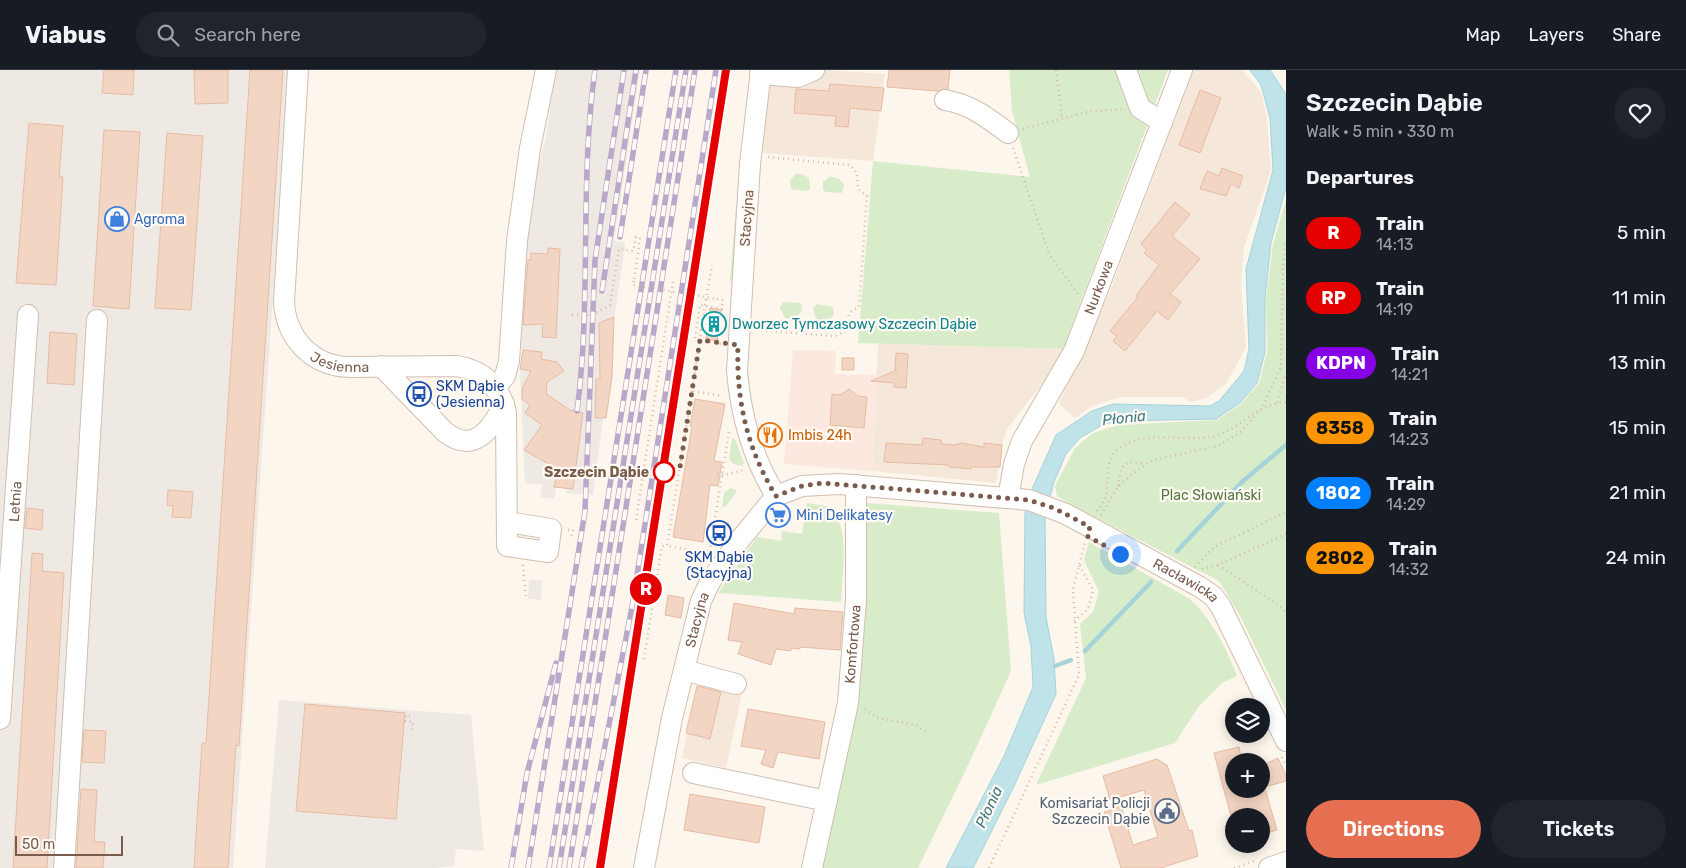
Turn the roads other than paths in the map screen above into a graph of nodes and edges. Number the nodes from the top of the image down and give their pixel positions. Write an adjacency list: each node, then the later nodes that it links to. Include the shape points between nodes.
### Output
1 (298, 70): 12 (street, Jesienna, via 284,298 286,318 296,340 318,359 341,366)
2 (546, 70): 13 (street, via 530,148 517,242 509,361)
3 (814, 70): 6 (street, via 798,77)
4 (1126, 70): 8 (street, via 1140,108)
5 (1182, 70): 8 (street, Nurkowa)
6 (760, 72): 15 (street, Stacyjna, via 751,154 744,338 738,393 758,464)
7 (945, 100): 9 (street, via 961,103 987,117)
8 (1162, 122): 16 (street, Nurkowa, via 1069,360 1022,441 1014,464)
9 (1008, 134)
10 (28, 315): 20 (street, Letnia)
11 (97, 320): 25 (street)
12 (381, 366): 13 (street, Jesienna, via 463,367 483,375); 13 (street, via 443,430 458,439 475,439 488,432)
13 (500, 396): 17 (street, via 506,419)
14 (856, 485): 15 (street, Racławicka, via 812,484); 16 (street, Racławicka); 23 (street, Komfortowa, via 856,600 848,703)
15 (776, 496): 18 (street, Stacyjna, via 747,529 710,582 701,601)
16 (1015, 499): 21 (street, Racławicka, via 1053,507 1213,596)
17 (507, 522): 17 (street, via 552,529 548,552 507,546)
18 (684, 670): 19 (street); 26 (street, Stacyjna)
19 (736, 684)
20 (0, 719)
21 (1286, 741)
22 (693, 774): 23 (street)
23 (827, 800): 27 (street, Komfortowa)
24 (1286, 862): 28 (street)
25 (64, 868)
26 (644, 868)
27 (812, 868)
28 (1269, 868)

